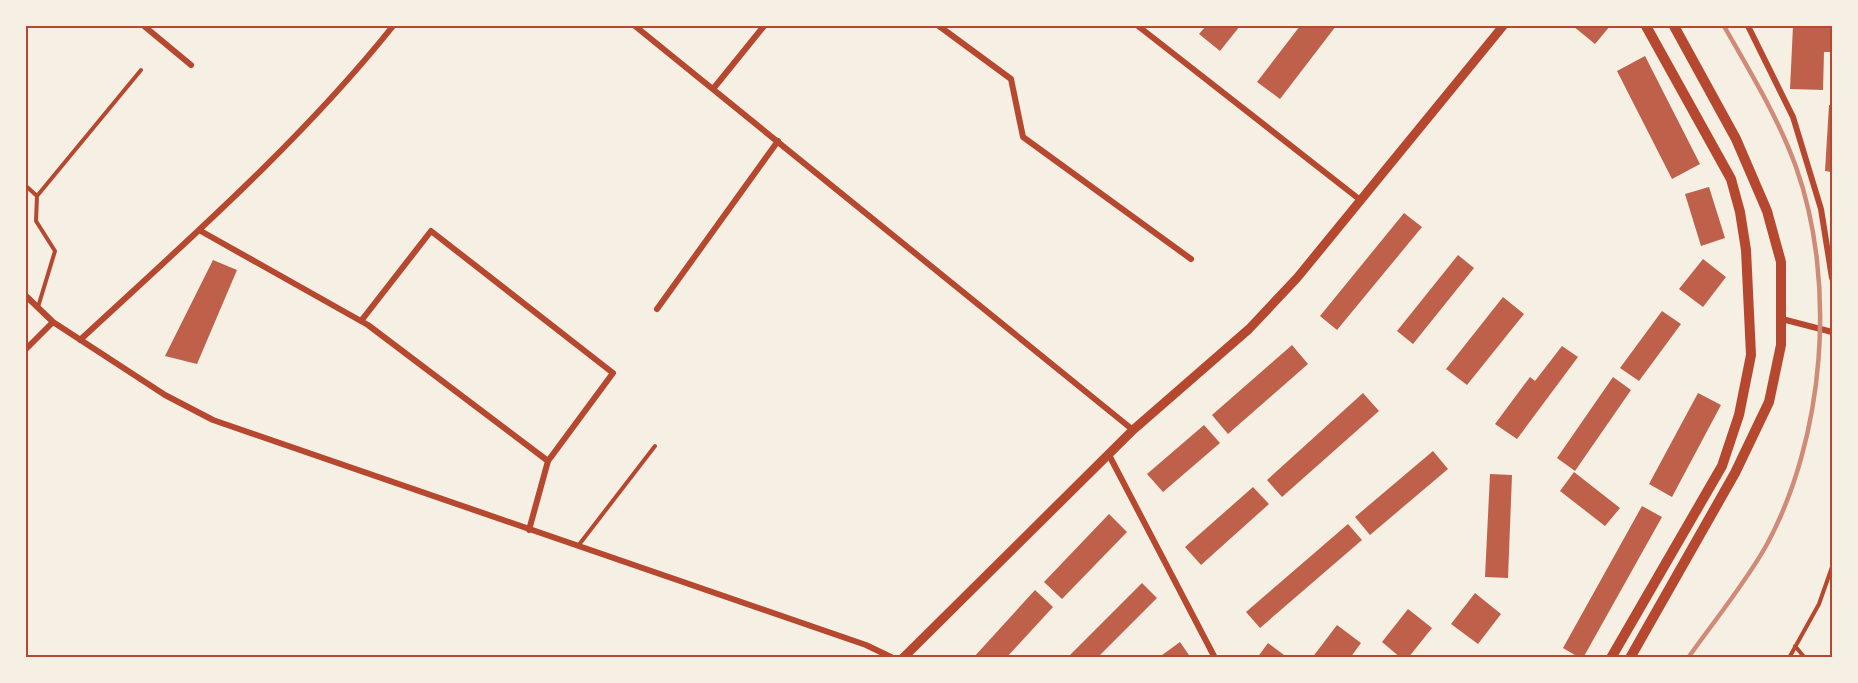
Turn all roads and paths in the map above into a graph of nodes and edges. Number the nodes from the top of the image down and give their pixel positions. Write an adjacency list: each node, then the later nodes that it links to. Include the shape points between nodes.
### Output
1 (144, 26): 11 (street)
2 (393, 26): 18 (street, via 323,107)
3 (635, 26): 13 (street)
4 (764, 26): 13 (street)
5 (939, 26): 19 (street, via 1011,79 1023,136)
6 (1138, 26): 17 (street)
7 (1503, 26): 17 (street)
8 (1646, 26): 41 (main road, via 1731,179 1746,250 1751,355 1722,466)
9 (1674, 26): 24 (main road, via 1755,179 1781,262)
10 (1748, 26): 20 (street, via 1793,117 1821,209)
11 (191, 65)
12 (141, 70): 16 (lane)
13 (713, 89): 14 (street)
14 (778, 141): 23 (street); 30 (street)
15 (26, 186): 16 (lane)
16 (37, 196): 22 (lane, via 36,221 55,251)
17 (1359, 199): 30 (street, via 1297,278 1249,329)
18 (199, 230): 25 (street); 28 (street)
19 (1191, 259)
20 (1833, 278)
21 (26, 296): 22 (street)
22 (38, 307): 26 (street)
23 (657, 309)
24 (1782, 319): 27 (street); 42 (main road, via 1781,345 1769,402 1735,473)
25 (361, 321): 33 (street); 33 (street, via 431,231 613,373)
26 (53, 322): 28 (street); 29 (street)
27 (1833, 332)
28 (80, 339): 34 (street, via 165,395 213,420)
29 (26, 349)
30 (1133, 430): 32 (street)
31 (655, 446): 35 (lane)
32 (1109, 455): 39 (street); 40 (street)
33 (548, 461): 34 (street)
34 (529, 530): 35 (street)
35 (578, 546): 38 (street)
36 (1833, 567): 37 (lane, via 1820,604)
37 (1795, 646): 43 (lane); 44 (lane)
38 (893, 657)
39 (903, 657)
40 (1215, 657)
41 (1611, 657)
42 (1630, 657)
43 (1789, 657)
44 (1805, 657)

